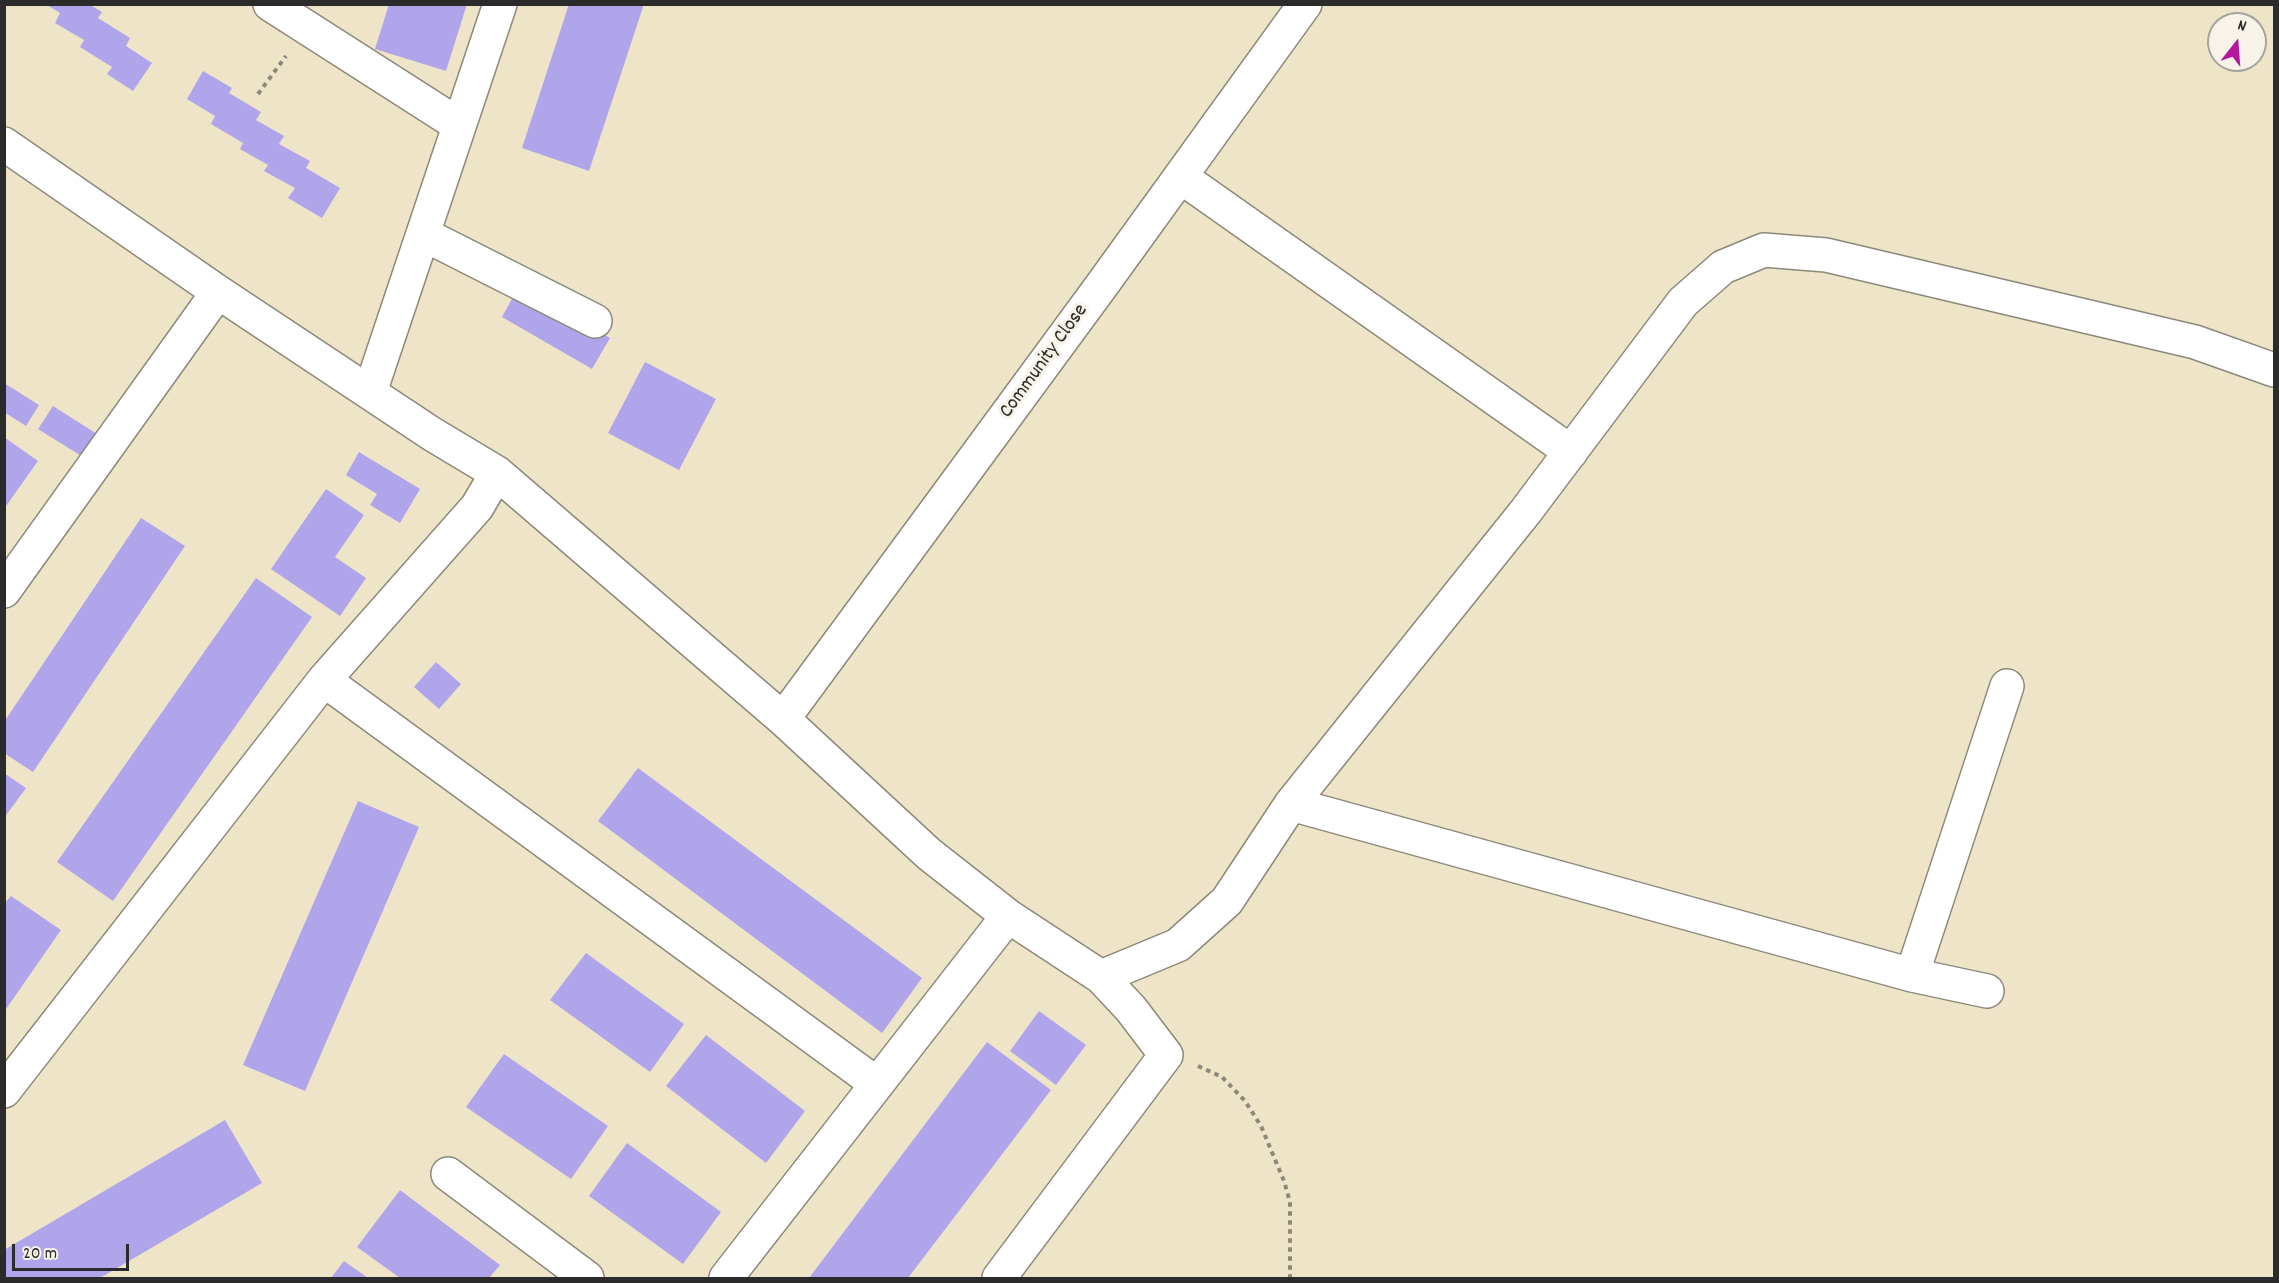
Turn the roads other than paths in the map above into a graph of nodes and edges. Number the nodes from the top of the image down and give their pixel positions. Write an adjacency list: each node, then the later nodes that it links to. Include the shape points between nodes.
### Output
1 (270, 4): 4 (street)
2 (500, 4): 4 (street)
3 (1305, 4): 6 (street, Community Close)
4 (459, 125): 7 (street)
5 (4, 144): 8 (street)
6 (1180, 177): 12 (street); 17 (street, Community Close)
7 (423, 234): 9 (street); 11 (street)
8 (218, 292): 11 (street); 14 (street)
9 (595, 321)
10 (2274, 370): 12 (street, via 2194,342 1838,258 1764,250 1723,267 1683,302)
11 (370, 392): 13 (street)
12 (1571, 452): 18 (street)
13 (497, 473): 15 (street, via 477,507); 17 (street)
14 (4, 591)
15 (324, 680): 23 (street); 24 (street)
16 (2007, 686): 20 (street)
17 (783, 719): 19 (street, via 929,854)
18 (1292, 804): 20 (street); 21 (street, via 1227,901 1178,945)
19 (1008, 916): 21 (street); 23 (street)
20 (1912, 975): 22 (street)
21 (1101, 977): 28 (street, via 1166,1055)
22 (1987, 991)
23 (877, 1084): 27 (street)
24 (4, 1091)
25 (448, 1174): 26 (street)
26 (587, 1278)
27 (726, 1278)
28 (999, 1278)

